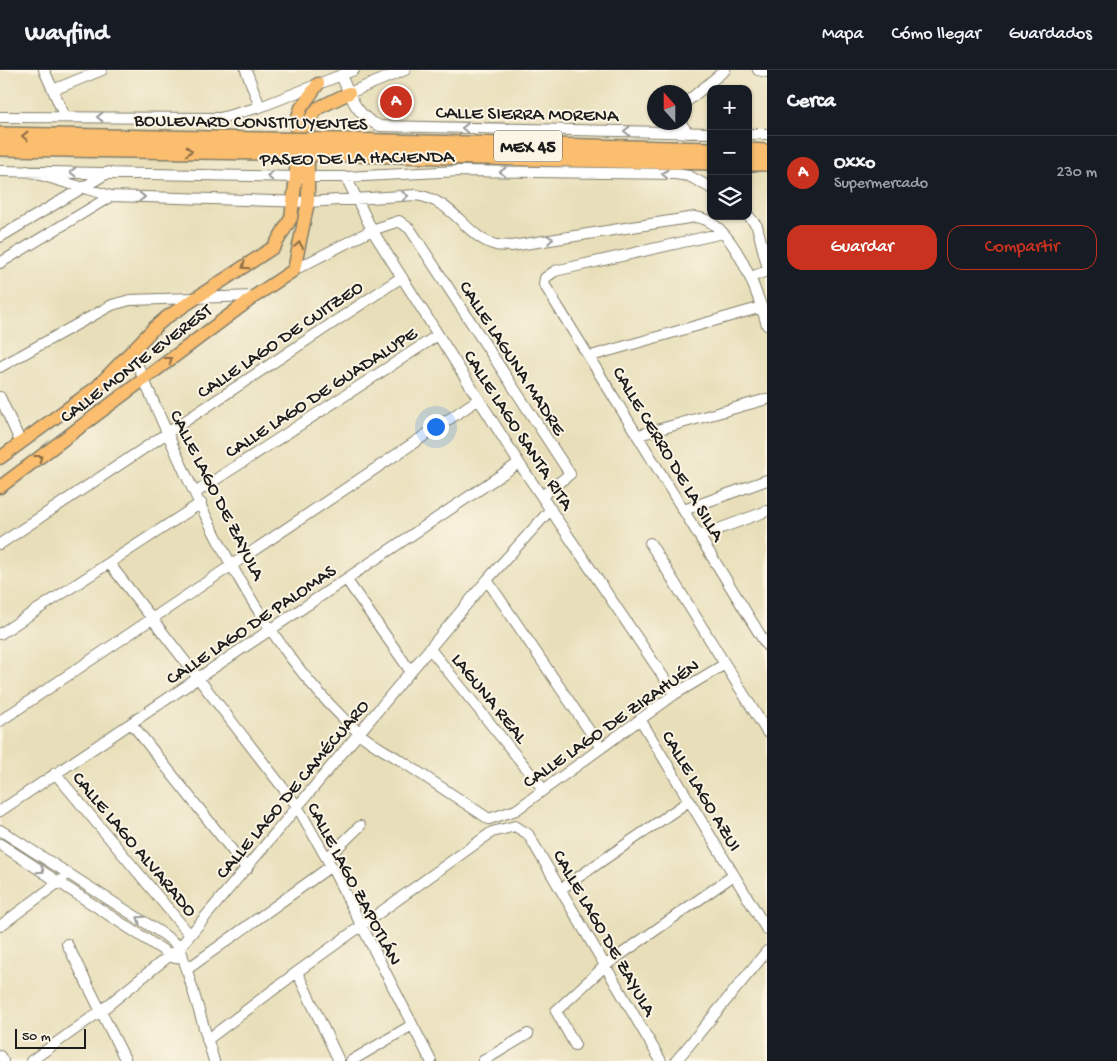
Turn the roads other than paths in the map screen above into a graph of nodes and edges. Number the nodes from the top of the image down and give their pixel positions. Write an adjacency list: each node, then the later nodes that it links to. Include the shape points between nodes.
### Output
1 (44, 70): 11 (street)
2 (102, 70): 11 (street)
3 (246, 70): 14 (street)
4 (354, 70): 9 (street)
5 (405, 70): 12 (street)
6 (725, 70): 13 (street)
7 (758, 70): 8 (street)
8 (767, 72)
9 (341, 75): 10 (street); 12 (street, CALLE SIERRA MORENA)
10 (318, 84): 14 (street); 37 (main road, CALLE MONTE EVEREST, via 297,119)
11 (53, 90): 16 (street)
12 (349, 93): 19 (street, CALLE SIERRA MORENA, one-way to 12, via 380,126 367,121); 37 (main road, CALLE MONTE EVEREST, via 318,108 311,118)
13 (692, 97)
14 (260, 107): 16 (street, one-way to 16, via 220,118)
15 (0, 117): 16 (street)
16 (65, 117)
17 (651, 130): 19 (street)
18 (686, 130): 20 (street)
19 (649, 132): 20 (street, CALLE SIERRA MORENA)
20 (688, 133): 21 (street, CALLE SIERRA MORENA)
21 (707, 133)
22 (752, 134): 23 (street)
23 (767, 134)
24 (0, 135): 25 (highway, BOULEVARD CONSTITUYENTES / MEX 45, one-way to 24)
25 (266, 146): 26 (highway, BOULEVARD CONSTITUYENTES / MEX 45, one-way to 25); 27 (highway, BOULEVARD CONSTITUYENTES / MEX 45, bridge)
26 (0, 148)
27 (346, 148): 28 (highway, BOULEVARD CONSTITUYENTES / MEX 45); 31 (highway, BOULEVARD CONSTITUYENTES / MEX 45)
28 (707, 150)
29 (752, 151): 30 (highway)
30 (767, 152)
31 (707, 162)
32 (752, 163): 33 (highway)
33 (767, 163)
34 (0, 171): 35 (street, PASEO DE LA HACIENDA)
35 (27, 171): 36 (street, PASEO DE LA HACIENDA, one-way to 35); 40 (street)
36 (109, 172): 37 (street, PASEO DE LA HACIENDA, one-way to 36); 40 (street)
37 (302, 177): 38 (street, PASEO DE LA HACIENDA); 43 (main road, CALLE MONTE EVEREST); 44 (main road, CALLE MONTE EVEREST)
38 (346, 177): 39 (street, PASEO DE LA HACIENDA, one-way to 38, via 689,176 675,174 459,171); 42 (street, CALLE LAGO SANTA RITA)
39 (707, 186)
40 (83, 188): 41 (street); 50 (street)
41 (111, 196): 43 (street, one-way to 43); 51 (street)
42 (356, 200): 44 (street); 48 (street, CALLE LAGO SANTA RITA); 49 (street, one-way to 49, via 431,198 483,239 496,245 512,246 695,217 704,218)
43 (294, 202): 44 (street); 57 (main road, CALLE MONTE EVEREST, one-way to 57, via 291,218 274,247)
44 (308, 202): 53 (main road, CALLE MONTE EVEREST, one-way to 44)
45 (752, 218): 46 (street)
46 (762, 226): 52 (street)
47 (410, 229): 48 (street, CALLE MONTE EVEREST, via 399,221); 77 (street, CALLE LAGUNA MADRE, via 570,474)
48 (372, 230): 53 (street, CALLE MONTE EVEREST); 55 (street, CALLE LAGO SANTA RITA)
49 (723, 233): 56 (street); 63 (street, CALLE CERRO DE LA SILLA, via 555,272 545,278 547,289)
50 (0, 237)
51 (0, 262)
52 (767, 265)
53 (294, 270): 58 (main road, CALLE MONTE EVEREST)
54 (767, 271): 56 (street)
55 (402, 277): 61 (street, CALLE LAGO SANTA RITA); 69 (street, CALLE LAGO DE CUITZEO)
56 (751, 277): 59 (street)
57 (199, 296): 58 (street); 62 (main road, CALLE MONTE EVEREST, via 155,327); 64 (street, via 130,300 112,305)
58 (255, 296): 65 (main road, CALLE MONTE EVEREST, one-way to 58)
59 (762, 307): 60 (street); 63 (street)
60 (767, 325)
61 (438, 335): 67 (street, CALLE LAGO SANTA RITA); 76 (street, CALLE LAGO DE GUADALUPE)
62 (132, 352): 65 (street, CALLE LAGO DE ZAYULA); 71 (main road, CALLE MONTE EVEREST, via 96,387)
63 (591, 356): 70 (street, CALLE CERRO DE LA SILLA)
64 (0, 367)
65 (144, 379): 69 (street, CALLE LAGO DE ZAYULA); 75 (main road, CALLE MONTE EVEREST, one-way to 65)
66 (0, 397): 71 (street)
67 (479, 399): 73 (street, CALLE LAGO SANTA RITA); 86 (street)
68 (767, 399): 70 (street)
69 (167, 432): 76 (street, CALLE LAGO DE ZAYULA); 84 (street, CALLE LAGO DE CUITZEO)
70 (639, 436): 80 (street, CALLE CERRO DE LA SILLA)
71 (21, 443): 72 (main road, CALLE MONTE EVEREST)
72 (0, 458)
73 (519, 464): 77 (street, CALLE LAGO SANTA RITA); 87 (street, CALLE LAGO DE PALOMAS)
74 (767, 480): 80 (street)
75 (0, 487)
76 (195, 493): 78 (street, CALLE LAGO DE ZAYULA)
77 (542, 496): 79 (street, CALLE LAGO SANTA RITA)
78 (201, 503): 85 (street); 86 (street, CALLE LAGO DE ZAYULA)
79 (551, 508): 88 (street, CALLE LAGO DE CAMÉCUARO); 97 (street, CALLE LAGO SANTA RITA)
80 (684, 510): 82 (street, CALLE CERRO DE LA SILLA)
81 (767, 511): 82 (street)
82 (700, 536): 92 (street, CALLE CERRO DE LA SILLA)
83 (650, 543): 94 (street)
84 (0, 544)
85 (109, 564): 89 (street, CALLE LAGO ZAPOTLÁN); 91 (street)
86 (233, 565): 89 (street); 90 (street, CALLE LAGO DE ZAYULA)
87 (346, 579): 90 (street, CALLE LAGO DE PALOMAS); 95 (street)
88 (487, 580): 93 (street, CALLE LAGO DE CAMÉCUARO); 103 (street)
89 (152, 620): 96 (street, CALLE LAGO ZAPOTLÁN); 99 (street)
90 (271, 629): 96 (street, CALLE LAGO DE PALOMAS); 102 (street, CALLE LAGO DE ZAYULA, via 315,688)
91 (0, 634)
92 (765, 638)
93 (430, 649): 95 (street, CALLE LAGO DE CAMÉCUARO); 105 (street, LAGUNA REAL)
94 (725, 664): 97 (street, CALLE LAGO DE ZIRAHUÉN); 101 (street)
95 (411, 672): 102 (street, CALLE LAGO DE CAMÉCUARO)
96 (198, 679): 100 (street, CALLE LAGO DE PALOMAS); 107 (street, CALLE LAGO ZAPOTLÁN)
97 (675, 694): 98 (street, CALLE LAGO DE ZIRAHUÉN)
98 (640, 719): 103 (street, CALLE LAGO DE ZIRAHUÉN); 106 (street, CALLE LAGO AZUI)
99 (0, 721)
100 (132, 724): 104 (street, CALLE LAGO DE PALOMAS); 117 (street)
101 (767, 732)
102 (360, 734): 107 (street, CALLE LAGO DE CAMÉCUARO); 110 (street, CALLE LAGO DE ZAYULA)
103 (601, 748): 105 (street, CALLE LAGO DE ZIRAHUÉN)
104 (55, 773): 109 (street, CALLE LAGO DE PALOMAS); 125 (street, CALLE LAGO ALVARADO)
105 (543, 790): 108 (street, CALLE LAGO DE ZIRAHUÉN)
106 (689, 801): 119 (street, CALLE LAGO AZUI); 121 (street)
107 (297, 806): 116 (street, CALLE LAGO ZAPOTLÁN); 117 (street, CALLE LAGO DE CAMÉCUARO)
108 (516, 810): 110 (street, CALLE LAGO DE ZIRAHUÉN); 112 (street, CALLE LAGO DE ZIRAHUÉN)
109 (0, 811)
110 (489, 819): 114 (street)
111 (360, 826): 116 (street)
112 (514, 826): 114 (street); 121 (street, CALLE LAGO DE ZAYULA, via 528,834)
113 (0, 830): 118 (street)
114 (492, 832): 123 (street)
115 (0, 844): 120 (street, one-way to 120)
116 (329, 862): 123 (street, CALLE LAGO ZAPOTLÁN); 131 (street)
117 (246, 869): 125 (street, CALLE LAGO DE CAMÉCUARO)
118 (68, 872): 120 (street); 127 (street, one-way to 118)
119 (734, 875): 124 (street, CALLE LAGO AZUI); 130 (street)
120 (61, 883): 122 (street); 129 (street)
121 (561, 889): 130 (street, CALLE LAGO DE ZAYULA)
122 (0, 926)
123 (361, 927): 132 (street); 134 (street, CALLE LAGO ZAPOTLÁN)
124 (767, 930)
125 (190, 935): 127 (street, CALLE LAGO DE CAMÉCUARO)
126 (67, 944): 133 (street)
127 (180, 947): 129 (street, CALLE LAGO DE CAMÉCUARO); 131 (street)
128 (767, 952): 148 (street)
129 (171, 955): 131 (street); 133 (street, CALLE LAGO DE CAMÉCUARO)
130 (606, 965): 137 (street, via 556,1011); 147 (street, CALLE LAGO DE ZAYULA)
131 (185, 967): 136 (street)
132 (297, 972): 136 (street); 143 (street)
133 (102, 1010): 140 (street, CALLE LAGO DE CAMÉCUARO); 141 (street)
134 (412, 1025): 144 (street); 145 (street, CALLE LAGO ZAPOTLÁN)
135 (528, 1034): 146 (street)
136 (207, 1040): 142 (street)
137 (575, 1045)
138 (0, 1056): 139 (street)
139 (3, 1061)
140 (31, 1061)
141 (126, 1061)
142 (214, 1061)
143 (340, 1061)
144 (351, 1061)
145 (431, 1061)
146 (483, 1061)
147 (661, 1061)
148 (676, 1061)

